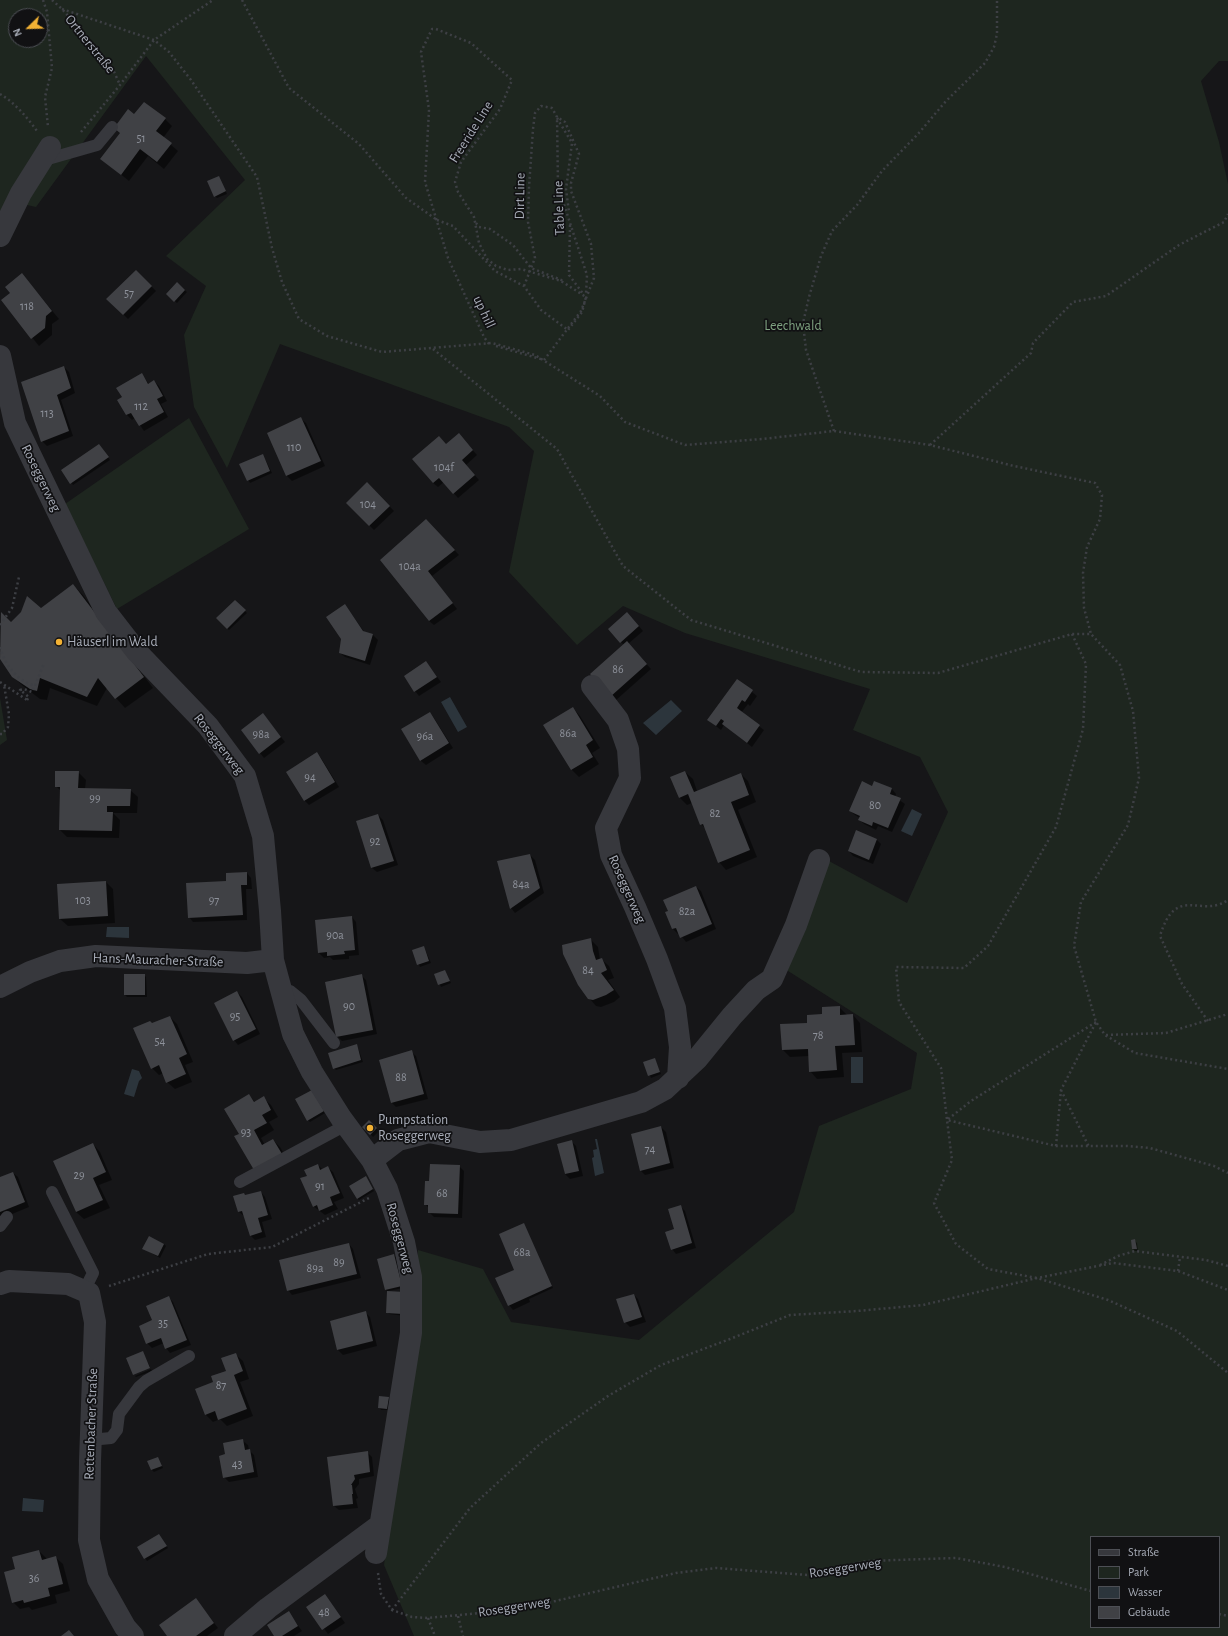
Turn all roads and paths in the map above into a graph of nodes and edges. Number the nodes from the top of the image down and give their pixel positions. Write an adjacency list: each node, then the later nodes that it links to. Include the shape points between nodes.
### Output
1 (43, 0): 13 (path, via 47,12 52,68 45,97)
2 (52, 0): 6 (path, Ortnerstraße)
3 (213, 0): 7 (path)
4 (242, 0): 16 (path, via 289,88 359,144 406,198)
5 (997, 0): 28 (path, via 997,34 994,47 985,63 882,171 857,205 832,231 821,256 803,323 806,350)
6 (62, 9): 7 (path); 8 (path, Ortnerstraße, via 111,65)
7 (154, 40): 8 (path); 25 (path, via 170,52 257,177 282,282 299,319 327,336 382,352)
8 (120, 85): 12 (path, Ortnerstraße)
9 (0, 94): 13 (path, via 30,121)
10 (557, 117): 15 (path, via 558,186); 15 (path, Table Line, via 572,143 566,189); 19 (path, Dirt Line, via 552,108 541,106 535,113 532,129 528,222 535,258); 22 (path, via 565,122 579,154 571,191 591,244 594,278)
11 (112, 127): 13 (lane, via 97,145)
12 (80, 134)
13 (45, 154): 18 (street, via 20,193)
14 (1228, 214): 29 (path, via 1224,222 1179,245 1106,296 1073,302 1033,343 1031,354)
15 (569, 217): 22 (path, via 587,275); 22 (path, Table Line, via 569,275)
16 (437, 220): 17 (path, Freeride Line, via 425,182 429,110 421,52 432,29 472,43 512,80 500,109 461,162 455,182); 21 (path, via 453,226 495,271); 24 (path, via 448,258)
17 (476, 223): 19 (path, via 513,245); 20 (path, via 479,243 487,259 496,266 508,270 521,269)
18 (0, 236)
19 (531, 268): 20 (path, Dirt Line); 22 (path, via 562,279)
20 (530, 272): 21 (path, Dirt Line); 22 (path, via 561,281)
21 (524, 286): 23 (path, via 541,310)
22 (586, 297): 23 (path, via 581,311)
23 (568, 330): 27 (path)
24 (488, 344): 25 (path); 27 (path, up hill); 27 (path, via 535,355)
25 (433, 348): 32 (path, via 557,449 623,566 691,620 861,672 938,673)
26 (0, 356): 43 (street, Roseggerweg, via 15,424 106,612 137,652 208,726 245,776 263,836)
27 (544, 360): 28 (path, via 600,396 625,422 685,445)
28 (834, 431): 29 (path)
29 (930, 445): 33 (path, via 1095,483 1102,495 1100,519 1087,547 1083,573 1084,608)
30 (19, 577): 31 (path, via 12,608)
31 (0, 625)
32 (1072, 634): 33 (path); 54 (path, via 1086,664 1083,729 1056,827 988,946 964,968 896,966 899,1002 941,1068)
33 (1091, 634): 48 (path, via 1120,666 1133,711 1139,778 1128,825 1081,902 1074,946)
34 (0, 647): 38 (path, via 3,659 10,669 20,679)
35 (44, 663): 38 (path)
36 (0, 682): 37 (path)
37 (4, 685): 38 (path, via 28,700 20,690 32,692); 40 (path, via 9,714 8,727)
38 (35, 686)
39 (592, 686): 52 (street, Roseggerweg, via 618,720 628,749 630,778 606,828 611,856 636,907 675,1008 680,1047)
40 (0, 734)
41 (819, 860): 52 (street, via 796,925 772,979 756,990)
42 (1228, 900): 47 (path, via 1221,905 1190,904 1170,913 1160,936 1182,984)
43 (273, 960): 44 (street, Hans-Mauracher-Straße, via 247,963 96,956 60,961); 45 (street, Roseggerweg)
44 (0, 987)
45 (281, 990): 50 (lane, via 290,991 301,1000); 55 (street, Roseggerweg, via 294,1034 312,1072)
46 (1228, 1014): 47 (path)
47 (1208, 1021): 49 (path, via 1166,1033)
48 (1096, 1022): 49 (path); 53 (path); 54 (path, via 971,1101)
49 (1105, 1035): 51 (path, via 1135,1053)
50 (334, 1043)
51 (1228, 1069)
52 (678, 1078): 58 (street, via 665,1089 641,1102 511,1140 480,1142 429,1132 398,1140)
53 (1061, 1090): 56 (path); 57 (path)
54 (947, 1120): 56 (path); 67 (path, via 952,1160 934,1203 956,1244 988,1269)
55 (346, 1125): 58 (street, Roseggerweg); 60 (lane)
56 (1056, 1146): 57 (path)
57 (1089, 1147): 59 (path, via 1150,1148 1214,1166)
58 (372, 1160): 75 (street, Roseggerweg, via 388,1189 404,1242 411,1277 411,1332)
59 (1228, 1173)
60 (240, 1182)
61 (52, 1192): 70 (lane, via 93,1273)
62 (371, 1197): 68 (path, via 272,1247 208,1254)
63 (1180, 1257): 64 (path, via 1136,1252 1118,1256); 65 (path); 66 (path)
64 (1098, 1266): 66 (path, via 1113,1263); 67 (path)
65 (1228, 1266)
66 (1178, 1271): 71 (path)
67 (1037, 1278): 73 (path, via 1108,1300 1177,1331); 78 (path, via 923,1305 790,1315 661,1365 608,1396 553,1434 508,1473 470,1508)
68 (117, 1283)
69 (0, 1284): 70 (street, via 9,1281 68,1284)
70 (84, 1290): 74 (street, Rettenbacher Straße, via 89,1292 95,1322)
71 (1228, 1290)
72 (189, 1356): 74 (lane, via 139,1387 119,1414 117,1430 111,1438)
73 (1228, 1373)
74 (90, 1440): 81 (street, Rettenbacher Straße, via 89,1540 98,1579 125,1627)
75 (380, 1525): 76 (street, Roseggerweg); 82 (street, via 268,1608)
76 (376, 1553): 78 (path, via 381,1594)
77 (1090, 1591): 79 (path, Roseggerweg, via 1005,1567 956,1558 867,1561 807,1575 716,1568 676,1573 521,1608)
78 (392, 1610): 80 (path, Roseggerweg, via 412,1617)
79 (458, 1616): 80 (path, Roseggerweg); 84 (path)
80 (428, 1618): 83 (path)
81 (133, 1636)
82 (235, 1636)
83 (436, 1636)
84 (464, 1636)

